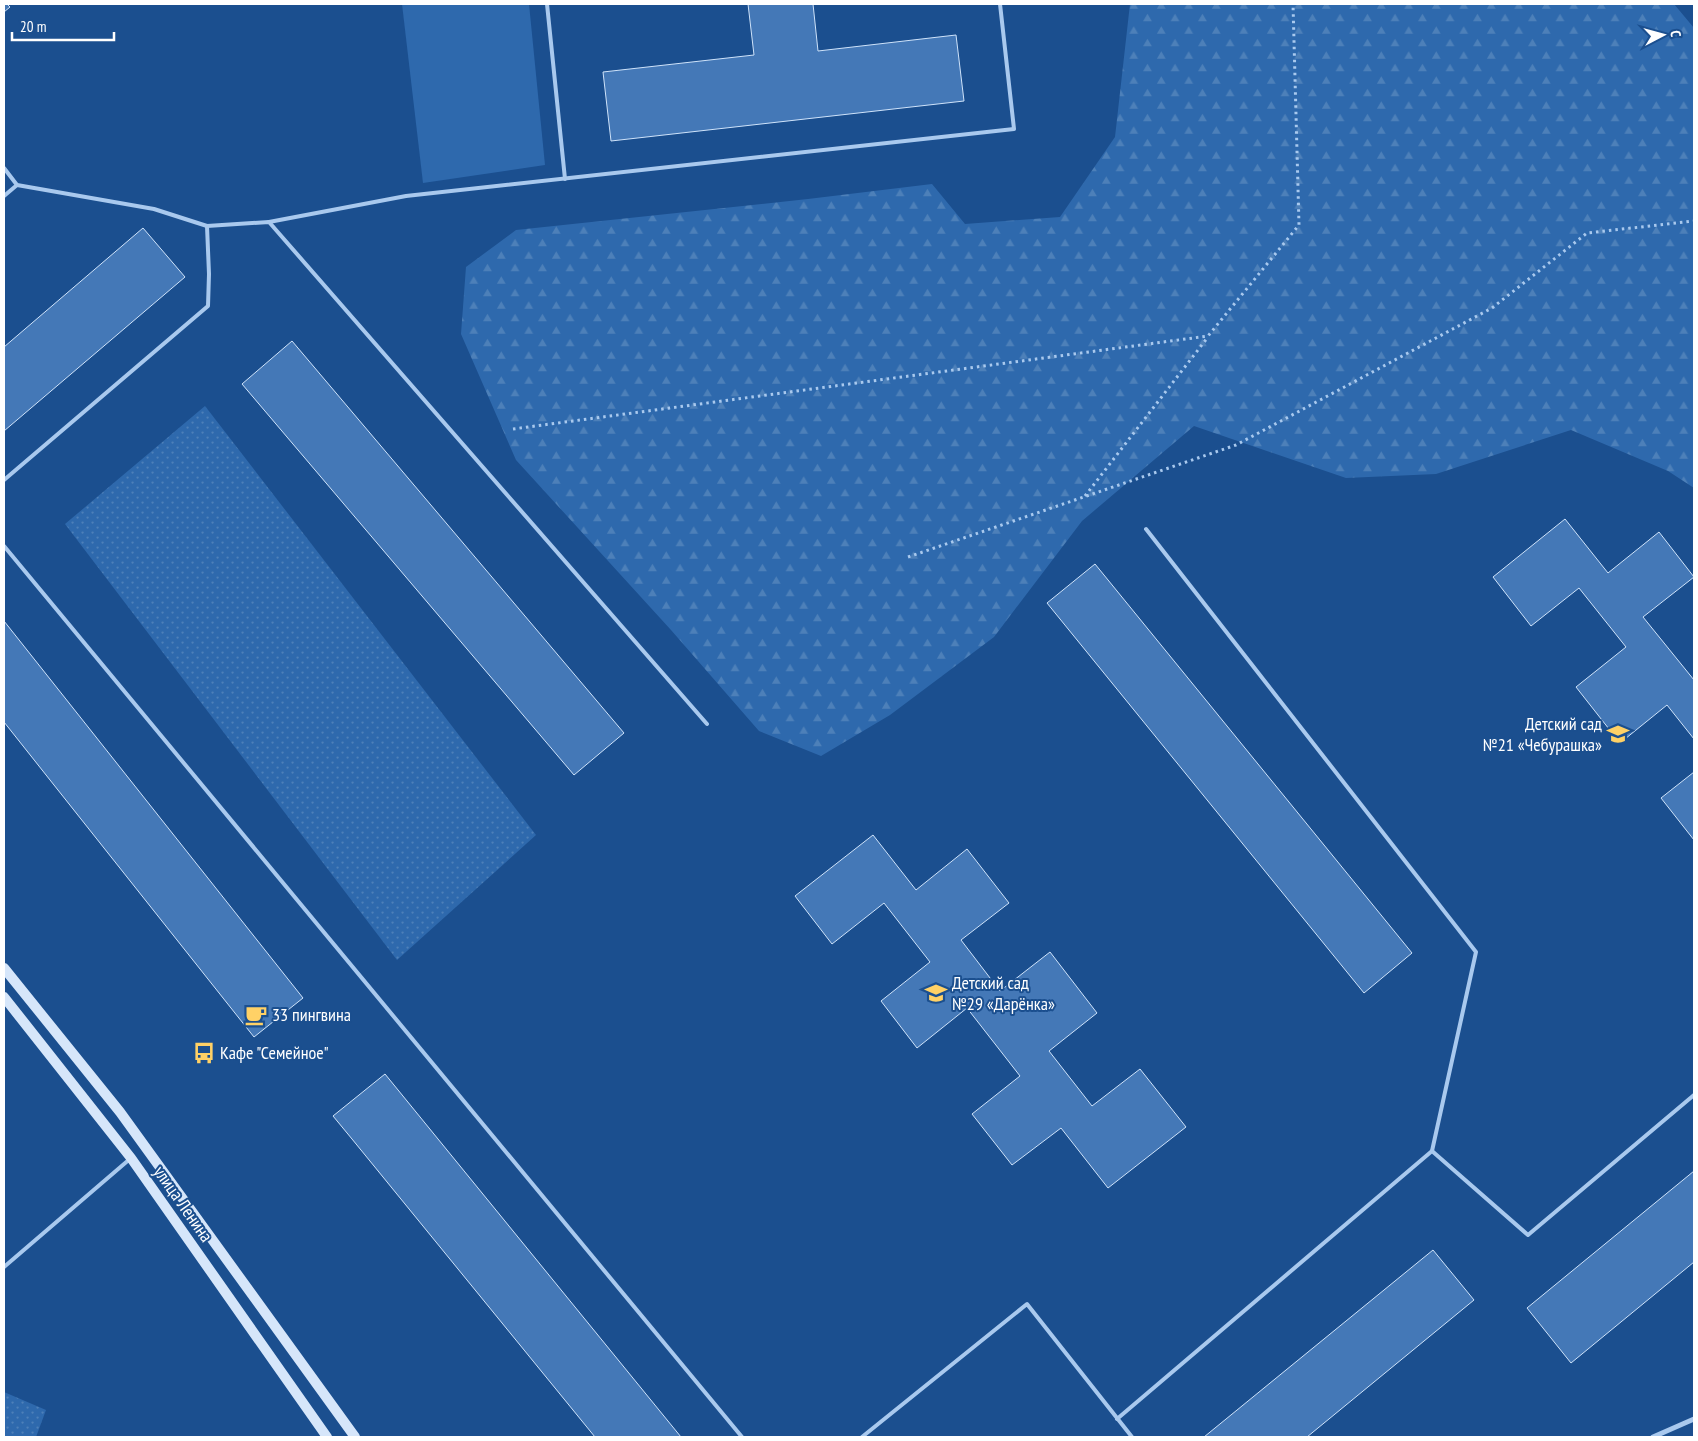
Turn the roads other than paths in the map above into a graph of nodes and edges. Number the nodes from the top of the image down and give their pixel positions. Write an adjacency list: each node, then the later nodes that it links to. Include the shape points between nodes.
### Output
1 (547, 4): 4 (lane)
2 (1000, 4): 4 (lane, via 1014,129)
3 (4, 168): 5 (lane)
4 (565, 179): 7 (lane, via 406,196)
5 (17, 185): 6 (lane); 8 (lane, via 154,209)
6 (4, 196)
7 (269, 222): 8 (lane); 12 (lane)
8 (207, 226): 9 (lane, via 208,306)
9 (4, 480)
10 (1146, 529): 16 (lane, via 1476,952)
11 (4, 546): 23 (lane)
12 (707, 724)
13 (4, 968): 22 (main road, via 120,1112)
14 (4, 997): 17 (main road, улица Ленина)
15 (1694, 1095): 16 (lane, via 1528,1235)
16 (1432, 1151): 19 (lane)
17 (131, 1158): 18 (lane); 21 (main road, улица Ленина)
18 (4, 1267)
19 (1117, 1419): 24 (lane, via 1027,1304); 25 (lane)
20 (1694, 1419): 26 (street)
21 (327, 1437)
22 (355, 1437)
23 (742, 1437)
24 (862, 1437)
25 (1132, 1437)
26 (1653, 1437)

